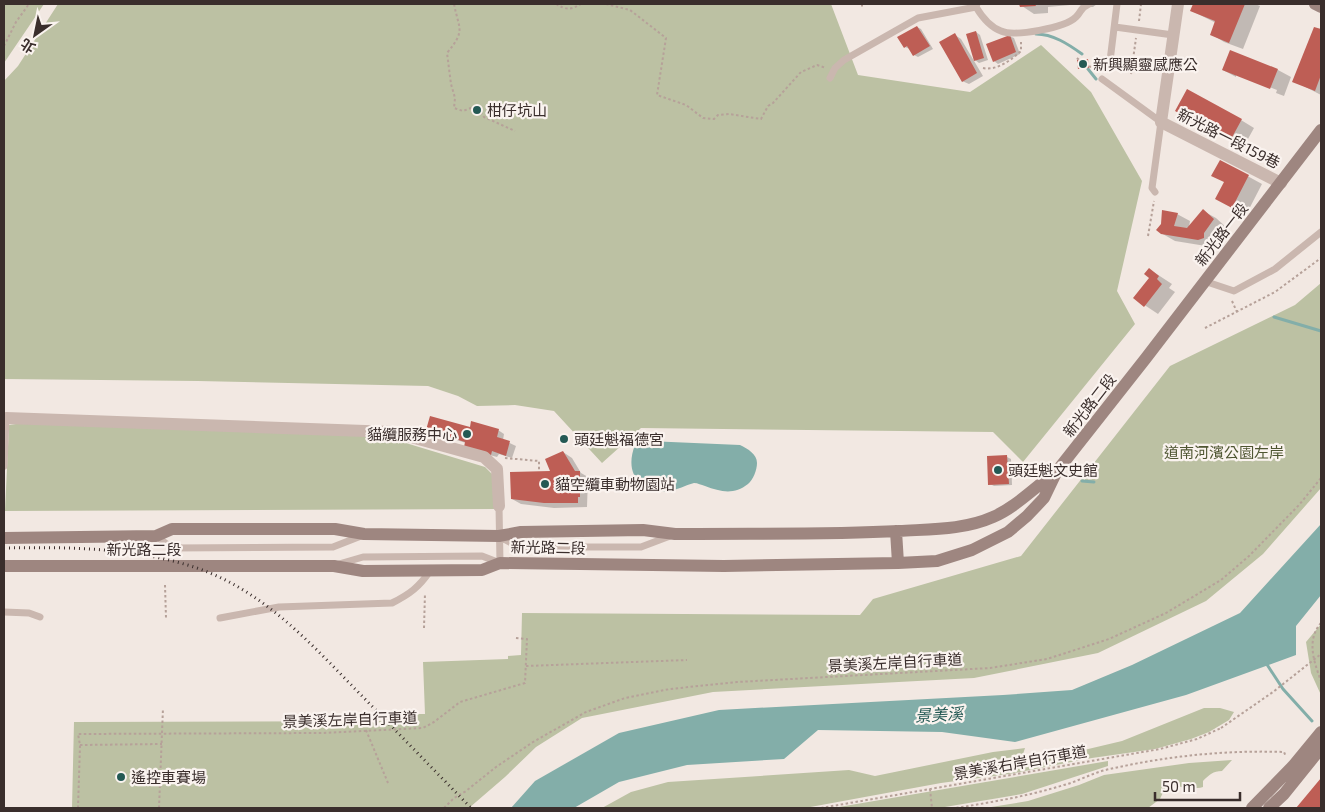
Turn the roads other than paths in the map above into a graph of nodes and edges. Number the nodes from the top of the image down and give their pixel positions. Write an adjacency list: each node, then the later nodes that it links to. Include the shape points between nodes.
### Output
1 (1089, 4): 5 (lane, via 1081,8 1075,18 1047,29 1008,34 982,18)
2 (1117, 4): 7 (lane)
3 (1178, 4): 8 (street)
4 (1315, 4): 6 (street)
5 (977, 5): 10 (lane, via 918,18 844,60)
6 (1321, 7)
7 (1114, 26): 8 (lane); 9 (lane)
8 (1173, 35): 12 (street)
9 (1109, 69)
10 (830, 78)
11 (1102, 79): 12 (lane, 新光路一段159巷)
12 (1162, 122): 14 (street, 新光路一段159巷); 15 (lane, 新光路一段159巷, via 1152,188)
13 (1321, 130): 14 (street, 新光路一段)
14 (1281, 183): 17 (street, 新光路一段)
15 (1155, 192)
16 (1321, 232): 17 (lane, via 1275,269 1234,291)
17 (1204, 281): 18 (street, 新光路一段)
18 (1146, 358): 21 (street, 新光路二段)
19 (6, 418): 20 (lane); 22 (street, via 393,432 484,457 497,469)
20 (4, 466)
21 (1057, 471): 23 (street, 新光路二段, via 994,517 949,528); 29 (street, 新光路二段, via 1044,498 1008,532 972,550 937,561)
22 (498, 506): 26 (lane)
23 (896, 531): 26 (street, 新光路二段, via 675,534 644,530 521,532); 29 (street)
24 (364, 534): 25 (street, 新光路二段, via 335,529 172,529); 25 (lane, via 333,548 172,548); 26 (street, 新光路二段)
25 (156, 536): 27 (street, 新光路二段)
26 (499, 536): 28 (lane)
27 (4, 538)
28 (500, 562): 29 (street, 新光路二段, via 724,566); 31 (lane, via 482,556 363,556); 32 (street, 新光路二段, via 482,570)
29 (898, 563)
30 (4, 566): 31 (street, 新光路二段)
31 (334, 566): 32 (street, 新光路二段, via 363,571)
32 (430, 570): 35 (lane, via 421,584 392,603 279,607)
33 (4, 612): 34 (lane, via 29,613)
34 (40, 618)
35 (220, 618)
36 (1321, 733): 38 (street)
37 (1321, 748): 39 (street)
38 (1252, 808)
39 (1269, 808)

